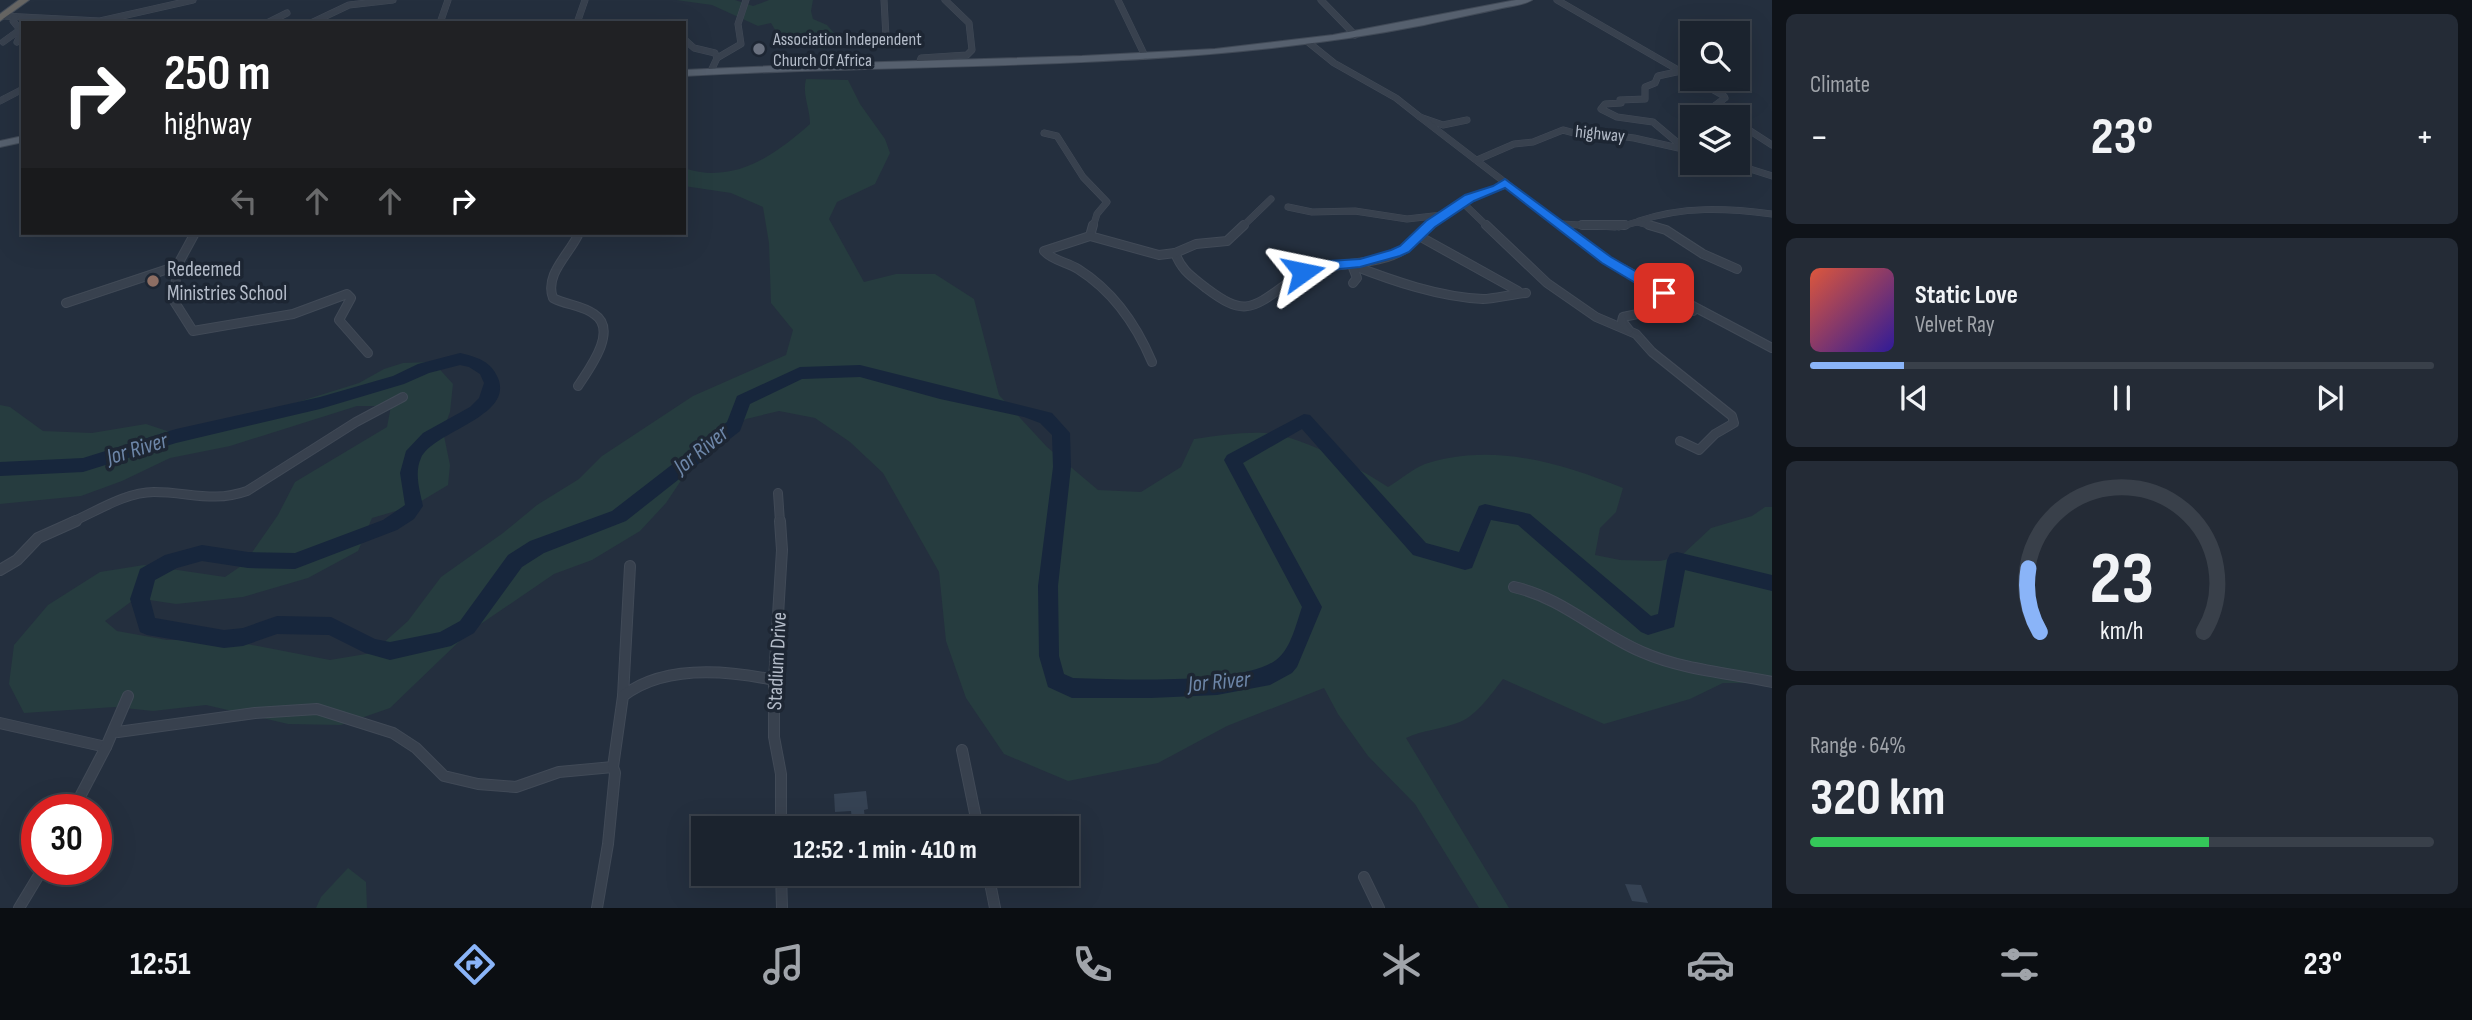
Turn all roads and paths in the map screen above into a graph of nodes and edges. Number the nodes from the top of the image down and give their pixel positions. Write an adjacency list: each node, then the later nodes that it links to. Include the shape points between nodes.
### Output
1 (25, 0): 15 (highway)
2 (193, 0): 17 (street, via 100,21)
3 (393, 0): 19 (street, via 349,5)
4 (448, 0): 20 (street)
5 (585, 0): 21 (street)
6 (746, 0): 32 (street, via 738,24 741,44)
7 (884, 0): 26 (street)
8 (945, 0): 33 (street, via 969,23 972,50 967,55 921,58)
9 (1118, 0): 31 (street)
10 (1321, 0): 25 (street)
11 (1528, 0): 13 (main road)
12 (1557, 0): 34 (street)
13 (1513, 1): 25 (main road)
14 (287, 13): 18 (street)
15 (1, 17): 16 (street)
16 (15, 17): 17 (street); 22 (street, via 13,21)
17 (36, 21)
18 (271, 21)
19 (315, 21)
20 (441, 21)
21 (579, 21)
22 (21, 27)
23 (21, 29): 28 (street)
24 (21, 31): 29 (street)
25 (1354, 35): 30 (main road)
26 (886, 37)
27 (686, 41): 32 (street)
28 (3, 42)
29 (17, 42)
30 (1308, 42): 31 (main road); 42 (street)
31 (1145, 56): 33 (main road)
32 (717, 58): 35 (street)
33 (919, 64): 35 (main road)
34 (1680, 70)
35 (711, 71): 37 (main road)
36 (1680, 71): 47 (street, highway, via 1658,76 1645,87 1641,102 1620,100 1601,109 1617,117 1653,122)
37 (686, 73)
38 (21, 90): 40 (street)
39 (1716, 91): 41 (street, via 1726,97)
40 (0, 102)
41 (1716, 105)
42 (1420, 117): 43 (street, via 1443,125); 51 (street)
43 (1467, 120)
44 (1750, 131): 49 (street)
45 (1044, 133): 64 (street, via 1057,136 1083,177 1107,202 1097,214)
46 (21, 140): 48 (main road)
47 (1680, 143)
48 (0, 145)
49 (1772, 145)
50 (1680, 149): 51 (street, highway, via 1563,130)
51 (1477, 160): 54 (street)
52 (1750, 169): 53 (street)
53 (1772, 176)
54 (1505, 182): 56 (street); 61 (street)
55 (1271, 199): 66 (street, via 1227,241 1196,244)
56 (1463, 203): 59 (street); 73 (street, via 1587,312)
57 (1288, 207): 59 (street, via 1407,219)
58 (1772, 214): 60 (street, via 1720,208 1663,213)
59 (1448, 215): 65 (street)
60 (1637, 222): 61 (street, via 1618,227); 69 (street, via 1666,230)
61 (1562, 224): 72 (street, via 1606,260)
62 (194, 235): 68 (street)
63 (578, 235): 77 (street, via 558,266 549,292 559,302 590,309 600,317 604,331 599,351)
64 (1090, 236): 66 (street, via 1159,255); 76 (street, via 1044,251 1085,273 1117,302 1139,331)
65 (1419, 236): 67 (street, via 1396,253); 67 (street, via 1526,293 1465,297 1389,280)
66 (1175, 253): 67 (street, via 1181,268 1229,305 1244,307 1260,304 1303,272)
67 (1352, 264): 70 (street, via 1357,278)
68 (177, 266): 71 (street); 75 (street, via 174,301 193,331 293,314 347,294 351,298 339,320)
69 (1737, 269)
70 (1353, 283)
71 (66, 303)
72 (1700, 313): 73 (street, via 1650,309 1623,317); 74 (street)
73 (1630, 332): 79 (street, via 1732,416 1734,423 1699,450)
74 (1772, 348)
75 (368, 353)
76 (1152, 362)
77 (578, 386)
78 (403, 397): 82 (street, via 247,491 227,498 152,492 125,498 38,538)
79 (1680, 442)
80 (778, 493): 84 (street, Stadium Drive, via 782,550)
81 (630, 566): 87 (street)
82 (0, 570)
83 (1514, 587): 85 (street, via 1563,603 1640,652 1686,667)
84 (774, 680): 87 (street, via 753,675 654,677); 94 (street, Stadium Drive)
85 (1772, 682)
86 (128, 696): 89 (street)
87 (623, 696): 92 (street)
88 (0, 723): 90 (street)
89 (114, 729): 90 (street); 92 (street, via 144,730 255,713 317,709 393,733 444,776 478,784 516,787 559,772)
90 (106, 747): 93 (street)
91 (962, 750): 95 (street)
92 (613, 767): 101 (street, via 608,844)
93 (81, 794)
94 (781, 816)
95 (976, 816)
96 (1364, 877): 104 (street)
97 (33, 885): 100 (street)
98 (781, 886): 102 (street)
99 (991, 886): 103 (street)
100 (19, 908)
101 (597, 908)
102 (782, 908)
103 (995, 908)
104 (1380, 908)

